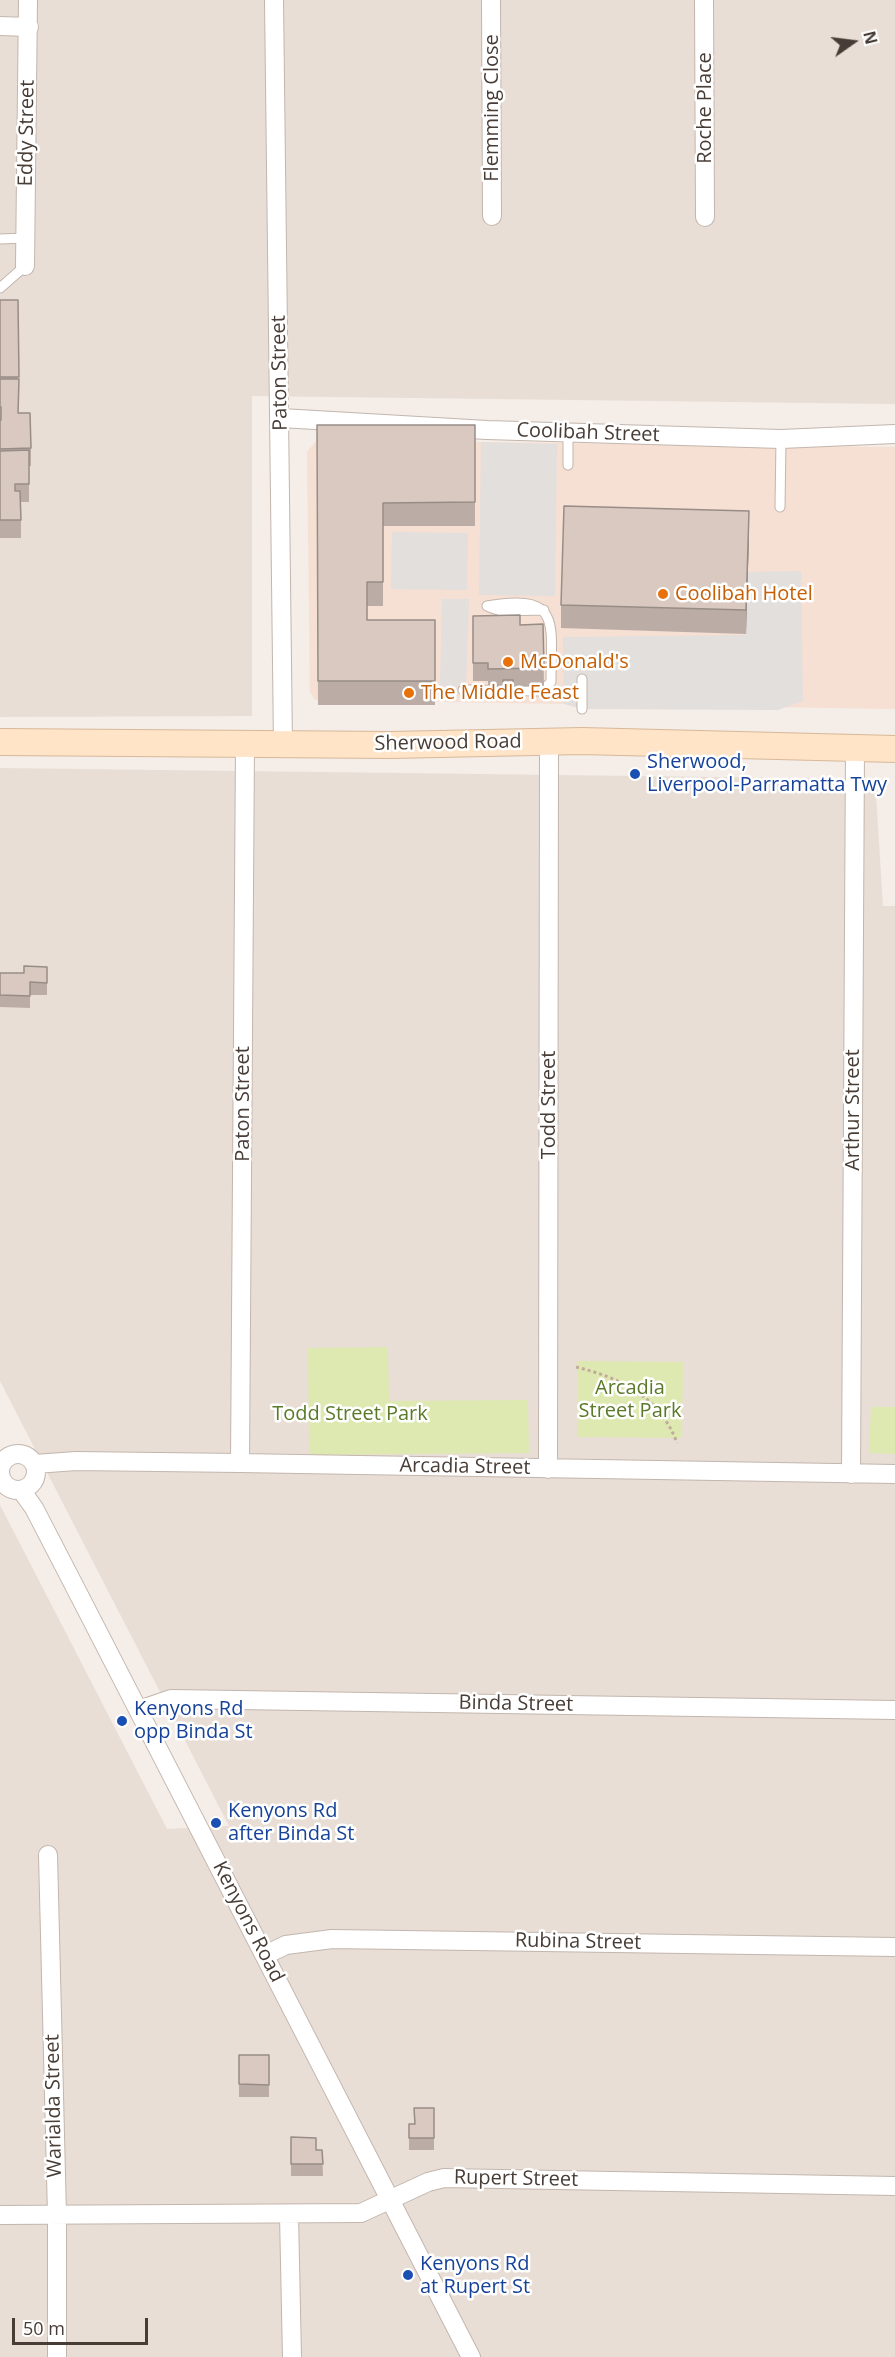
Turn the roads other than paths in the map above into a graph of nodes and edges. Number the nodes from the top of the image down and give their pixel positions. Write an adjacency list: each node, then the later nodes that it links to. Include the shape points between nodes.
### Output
1 (28, 0): 6 (street, Eddy Street)
2 (274, 0): 13 (street, Paton Street)
3 (491, 0): 7 (street, Flemming Close)
4 (704, 0): 8 (street, Roche Place)
5 (0, 26): 6 (street)
6 (29, 27): 10 (street, Eddy Street)
7 (492, 216)
8 (705, 217)
9 (0, 238): 10 (lane)
10 (24, 238): 11 (street, Eddy Street)
11 (25, 266): 12 (lane)
12 (0, 288)
13 (281, 418): 14 (street, Coolibah Street); 26 (street, Paton Street)
14 (568, 432): 16 (street, Coolibah Street); 17 (lane)
15 (895, 434): 16 (street, Coolibah Street)
16 (781, 439): 18 (lane)
17 (568, 465)
18 (780, 507)
19 (487, 606): 21 (lane, via 533,603 544,610 551,622 551,682 542,691)
20 (582, 679): 22 (lane)
21 (463, 690)
22 (582, 709)
23 (549, 741): 26 (main road, Sherwood Road); 27 (main road, Sherwood Road); 32 (street, Todd Street)
24 (0, 742): 25 (main road, Sherwood Road)
25 (245, 745): 26 (main road, Sherwood Road); 30 (street, Paton Street)
26 (283, 745)
27 (855, 747): 28 (main road, Sherwood Road); 33 (street, Arthur Street)
28 (895, 749)
29 (4, 1450): 31 (street, via 23,1454); 35 (street, via 2,1479 9,1487)
30 (240, 1463): 31 (street, Arcadia Street); 32 (street, Arcadia Street)
31 (35, 1464): 35 (street, via 34,1480)
32 (548, 1469): 33 (street, Arcadia Street)
33 (851, 1474): 34 (street, Arcadia Street)
34 (895, 1474)
35 (21, 1490): 36 (street, Kenyons Road, via 34,1508)
36 (138, 1710): 37 (street, Binda Street, via 171,1698); 40 (street, Kenyons Road)
37 (895, 1710)
38 (48, 1856): 44 (street, Warialda Street)
39 (895, 1947): 40 (street, Rubina Street, via 332,1939 286,1944)
40 (265, 1955): 42 (street, Kenyons Road)
41 (895, 2186): 42 (street, Rupert Street, via 444,2178)
42 (389, 2200): 45 (street, Rupert Street, via 361,2212); 48 (street, Kenyons Road)
43 (0, 2215): 44 (street, Rupert Street)
44 (57, 2215): 45 (street, Rupert Street); 46 (street, Warialda Street)
45 (289, 2215): 47 (street)
46 (57, 2357)
47 (292, 2357)
48 (471, 2357)

